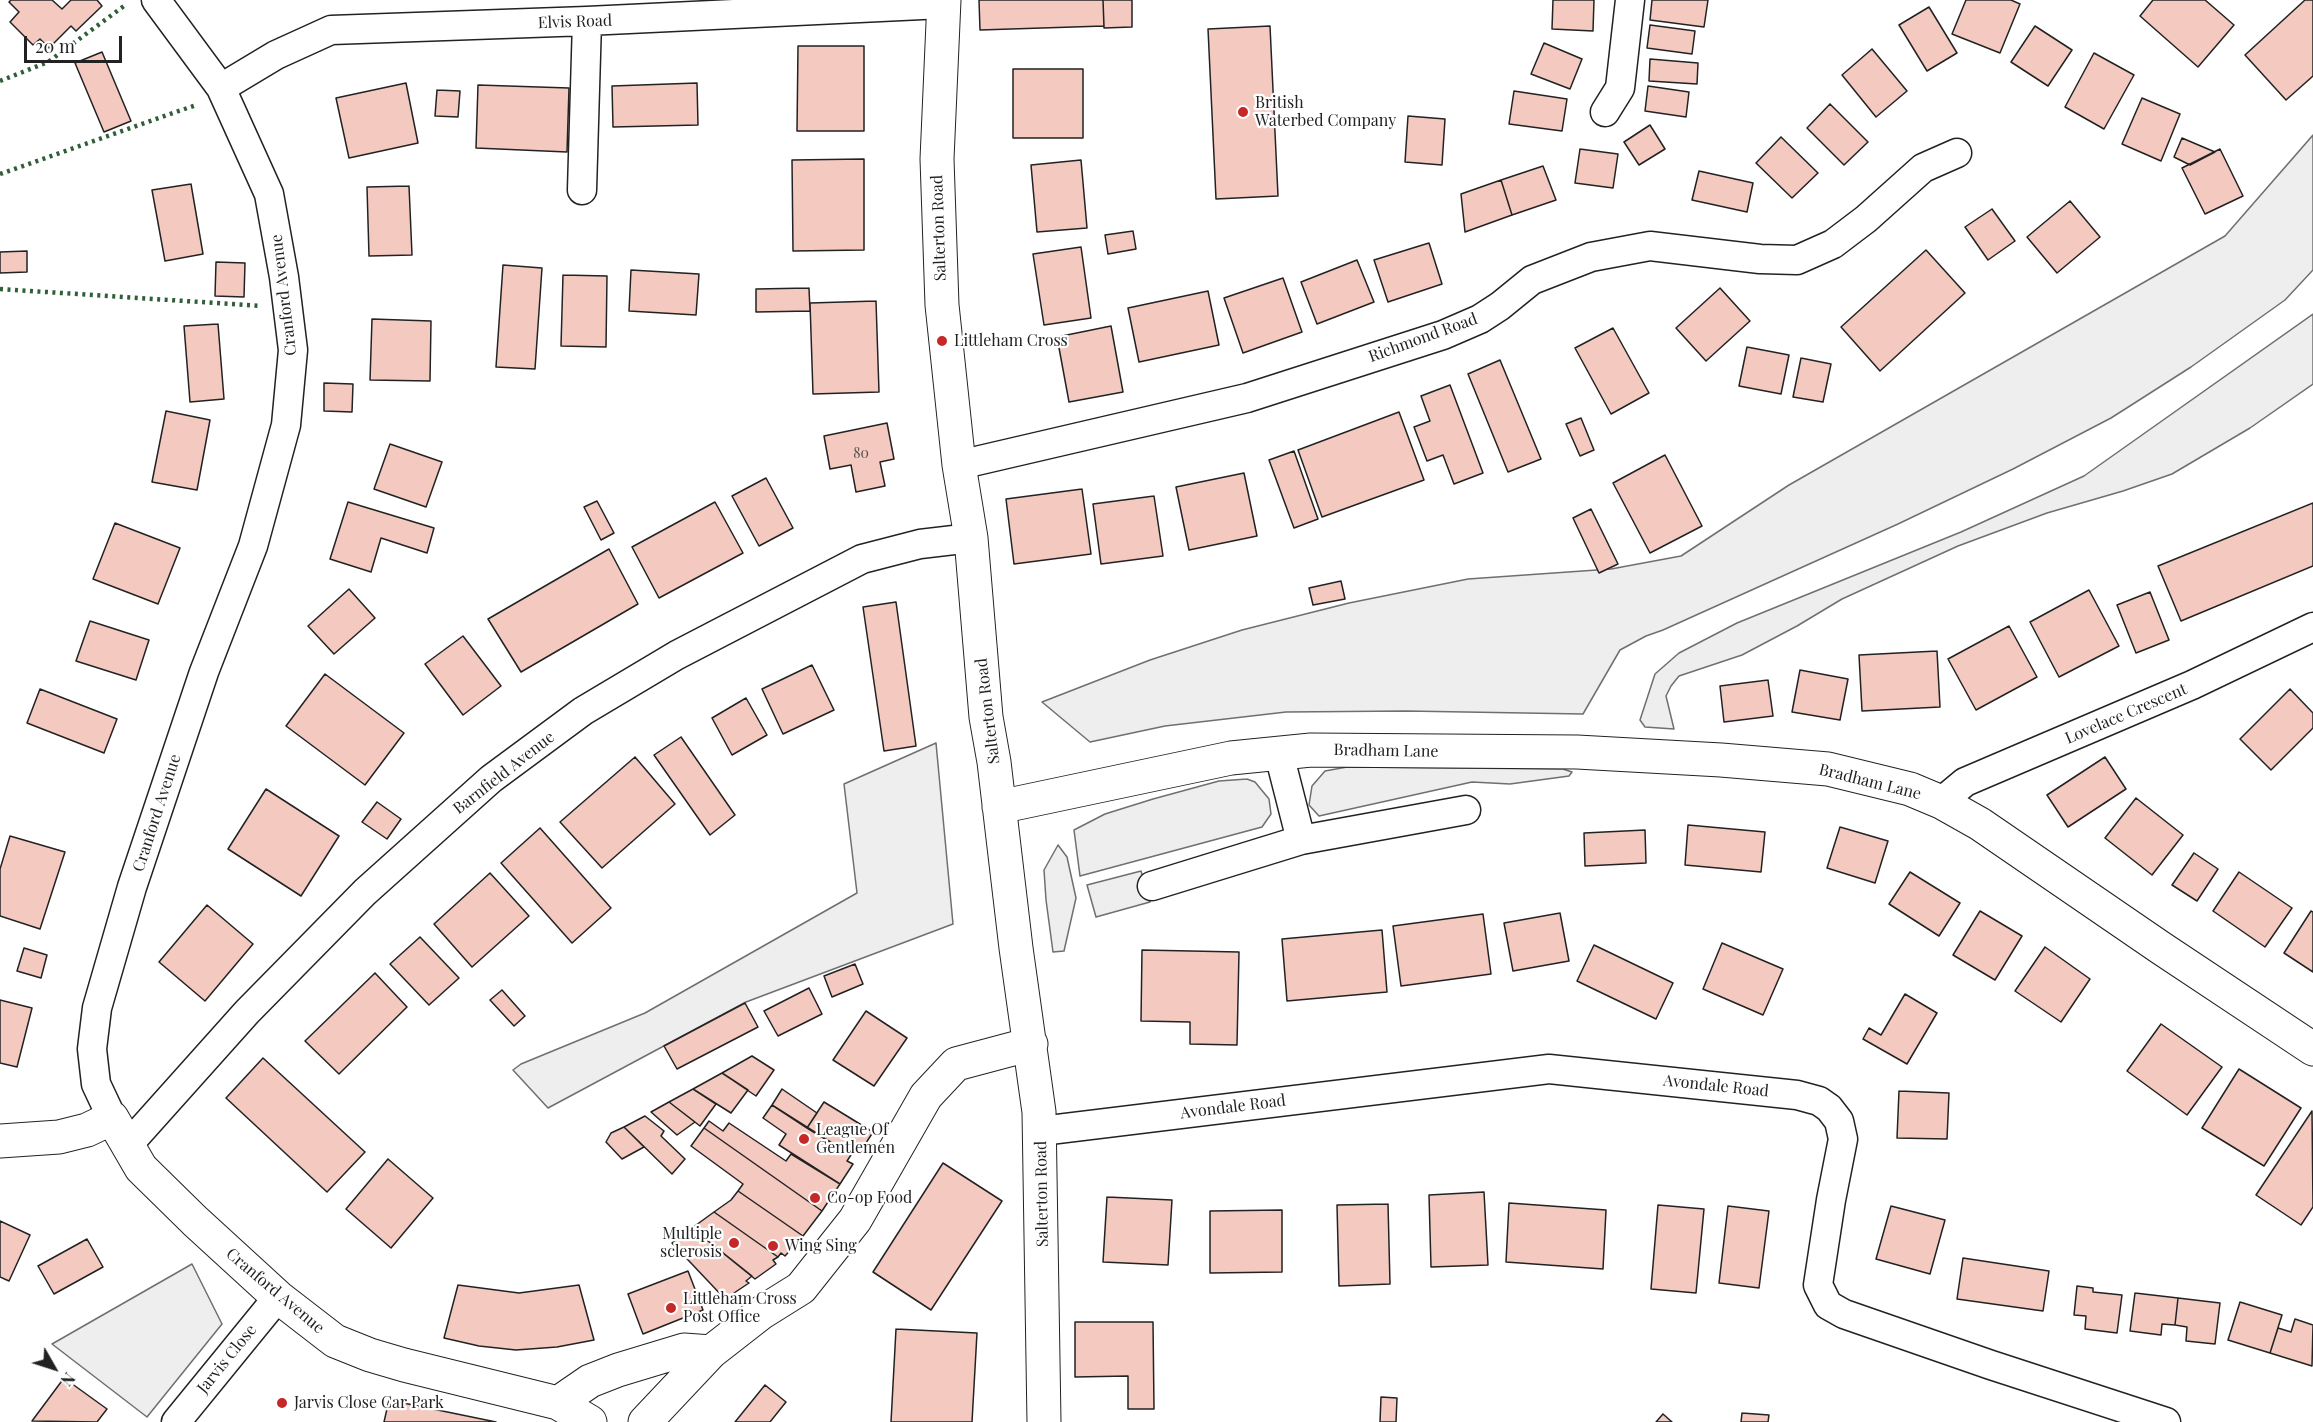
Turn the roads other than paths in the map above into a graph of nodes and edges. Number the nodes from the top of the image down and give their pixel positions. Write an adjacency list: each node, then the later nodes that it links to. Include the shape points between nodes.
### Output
1 (156, 0): 5 (street, Cranford Avenue)
2 (1630, 0): 6 (street, via 1620,88)
3 (944, 2): 4 (street, Elvis Road); 9 (street, Salterton Road, via 936,159 942,305)
4 (587, 21): 5 (street, Elvis Road, via 332,30 276,55); 8 (street)
5 (221, 88): 21 (street, Cranford Avenue, via 269,194 285,277 293,350 286,425 253,546 204,672 132,887 97,1008 92,1049 96,1084)
6 (1605, 112)
7 (1957, 153): 9 (street, Richmond Road, via 1923,168 1833,244 1797,260 1650,246 1591,257 1532,280 1480,319 1443,335 1247,398)
8 (582, 190)
9 (959, 465): 10 (street, Salterton Road)
10 (971, 538): 14 (street, Salterton Road, via 986,717); 21 (street, Barnfield Avenue, via 920,544 862,559 677,655 583,711 490,779 365,892 247,1012)
11 (2313, 627): 13 (street, Lovelace Crescent, via 2192,685 1965,782)
12 (1279, 754): 13 (street, Bradham Lane, via 1311,750 1577,752 1721,760 1828,769 1910,789); 14 (street, Bradham Lane, via 1231,758); 16 (street)
13 (1941, 802): 19 (street, Bradham Lane, via 1980,824)
14 (999, 807): 18 (street, Salterton Road)
15 (1466, 810): 16 (street)
16 (1300, 840): 17 (street)
17 (1152, 886)
18 (1031, 1044): 20 (street, Salterton Road); 24 (street, via 956,1064 926,1096 855,1220 801,1288)
19 (2313, 1049)
20 (1041, 1131): 29 (street, Salterton Road); 30 (street, Avondale Road, via 1549,1069 1797,1095 1829,1108 1839,1121 1844,1139 1818,1285 1827,1305 1991,1365)
21 (120, 1132): 22 (street, via 87,1130 59,1137); 23 (street, Cranford Avenue, via 141,1167)
22 (0, 1141)
23 (278, 1297): 25 (street, Cranford Avenue, via 336,1341 370,1355); 26 (street, Jarvis Close)
24 (711, 1352): 25 (street, via 684,1350 618,1370); 28 (street)
25 (558, 1403): 27 (street, Cranford Avenue)
26 (176, 1422)
27 (590, 1422)
28 (645, 1422)
29 (1044, 1422)
30 (2166, 1422)

